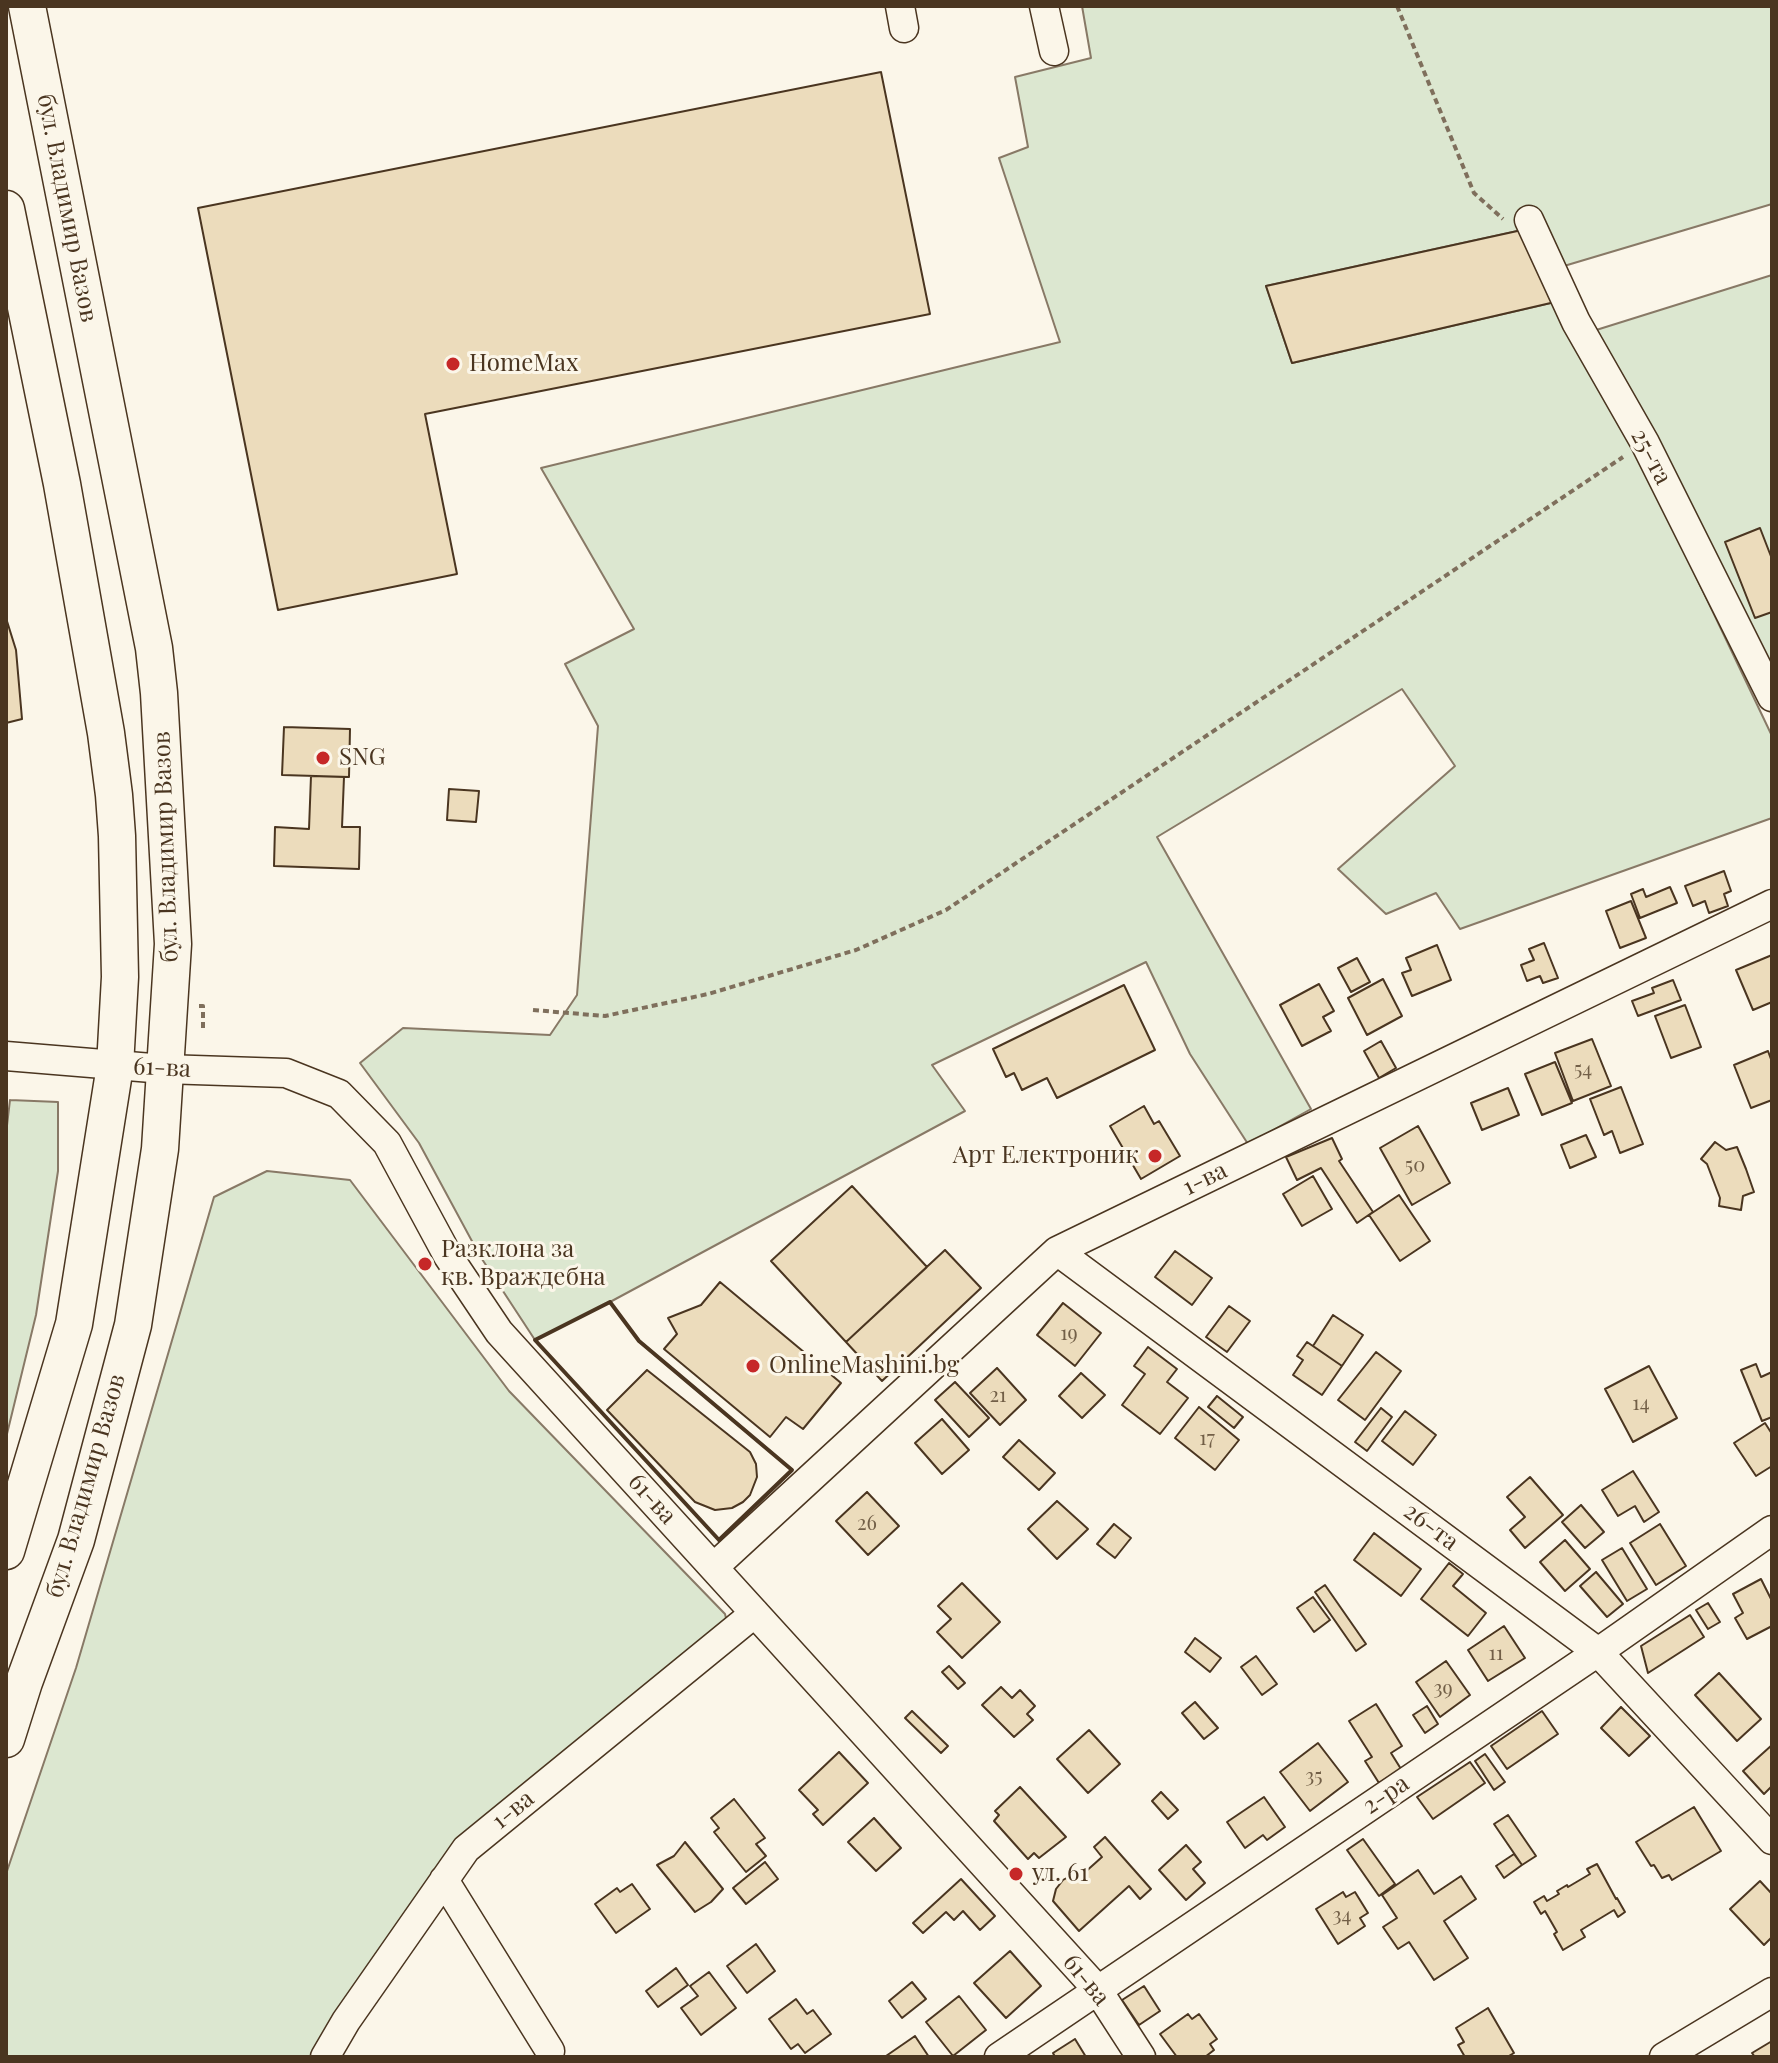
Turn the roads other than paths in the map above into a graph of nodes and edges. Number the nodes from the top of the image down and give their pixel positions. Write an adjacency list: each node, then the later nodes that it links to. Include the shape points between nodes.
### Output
1 (27, 6): 10 (main road, бул. Владимир Вазов, via 154,648 173,944)
2 (1044, 6): 3 (street)
3 (1054, 51)
4 (6, 209): 9 (main road, бул. Владимир Вазов, via 62,484 114,795 120,977)
5 (1529, 220): 6 (street, 25-та, via 1576,322 1645,443)
6 (1772, 697)
7 (1772, 904): 11 (street, 1-ва)
8 (6, 1056): 9 (street, 61-ва)
9 (115, 1066): 10 (street, 61-ва); 13 (main road, бул. Владимир Вазов, via 74,1324)
10 (164, 1069): 14 (street, 61-ва, via 286,1073 339,1094 387,1143 448,1256 499,1332); 17 (main road, бул. Владимир Вазов, via 160,1149 133,1325 76,1540)
11 (1057, 1251): 14 (street, 1-ва); 16 (street, 26-та)
12 (1772, 1530): 16 (street, 2-ра)
13 (6, 1551)
14 (714, 1567): 15 (street, 61-ва)
15 (755, 1613): 21 (street, 1-ва, via 466,1849); 22 (street, 61-ва)
16 (1598, 1652): 20 (street, 26-та); 22 (street, 2-ра)
17 (24, 1682): 18 (main road); 19 (main road)
18 (6, 1720)
19 (6, 1739)
20 (1772, 1840)
21 (444, 1880): 24 (street); 25 (street, 1-ва)
22 (1097, 1989): 26 (street, 2-ра); 27 (street, 61-ва)
23 (1772, 1992): 28 (street)
24 (550, 2051)
25 (325, 2057)
26 (999, 2057)
27 (1141, 2057)
28 (1664, 2057)

